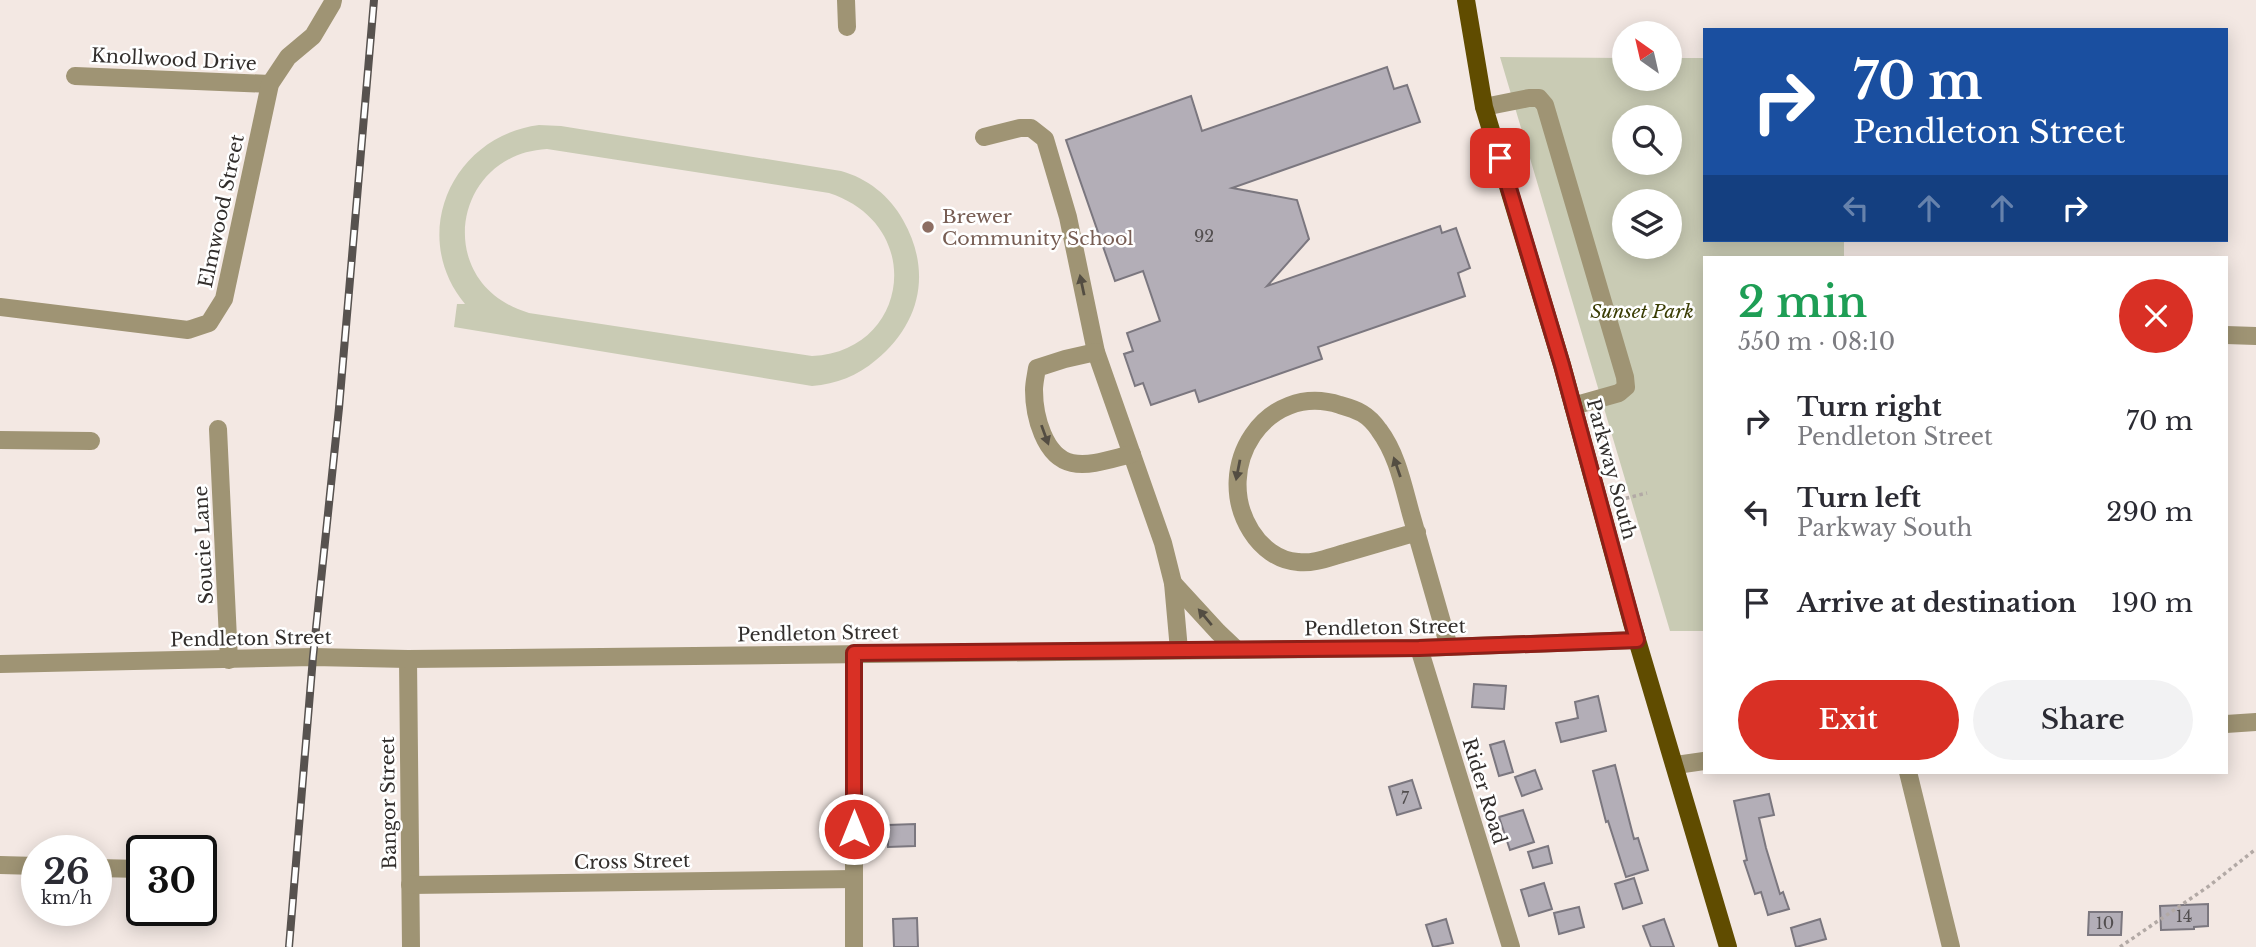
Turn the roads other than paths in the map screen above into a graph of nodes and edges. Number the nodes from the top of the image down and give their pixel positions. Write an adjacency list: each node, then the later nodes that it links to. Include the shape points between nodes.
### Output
1 (333, 0): 6 (street, Elmwood Street, via 313,36 288,57)
2 (846, 0): 4 (street)
3 (1466, 0): 7 (main road, Parkway South)
4 (847, 27)
5 (75, 76): 6 (street, Knollwood Drive)
6 (270, 84): 9 (street, Elmwood Street, via 224,299 209,323 188,330)
7 (1484, 107): 13 (main road, Parkway South); 13 (street, via 1539,98 1549,118 1626,387)
8 (984, 137): 12 (street, one-way to 8, via 1068,217 1045,139 1031,128)
9 (0, 307)
10 (2228, 335): 11 (street)
11 (2256, 336)
12 (1096, 352): 17 (street); 17 (street, one-way to 17, via 1037,368 1038,418 1057,457 1078,463)
13 (1573, 406): 20 (main road, Parkway South)
14 (218, 429): 27 (street, Soucie Lane)
15 (0, 440): 16 (street)
16 (92, 440)
17 (1132, 454): 19 (street)
18 (1417, 532): 18 (street, one-way to 18, via 1387,442 1365,414 1310,399 1277,413 1249,439 1236,482 1241,514 1263,546 1280,558 1317,561); 21 (street)
19 (1172, 583): 23 (street); 24 (street, one-way to 19)
20 (1637, 640): 21 (street, Pendleton Street); 32 (main road, Parkway South)
21 (1449, 647): 22 (street, Pendleton Street)
22 (1419, 648): 24 (street, Pendleton Street); 40 (street, Rider Road)
23 (1179, 650): 24 (street, Pendleton Street); 25 (street, Pendleton Street)
24 (1237, 650)
25 (854, 653): 26 (street, Pendleton Street); 36 (street)
26 (408, 659): 27 (street, Pendleton Street); 37 (street, Bangor Street)
27 (229, 660): 28 (street, Pendleton Street)
28 (0, 664)
29 (2256, 722): 30 (street)
30 (2228, 724)
31 (1703, 761): 32 (street)
32 (1676, 765): 41 (main road, Parkway South)
33 (1908, 774): 42 (street)
34 (0, 866): 35 (street)
35 (21, 866)
36 (854, 879): 37 (street, Cross Street); 39 (street)
37 (410, 885): 38 (street, Bangor Street)
38 (411, 947)
39 (854, 947)
40 (1511, 947)
41 (1728, 947)
42 (1951, 947)

